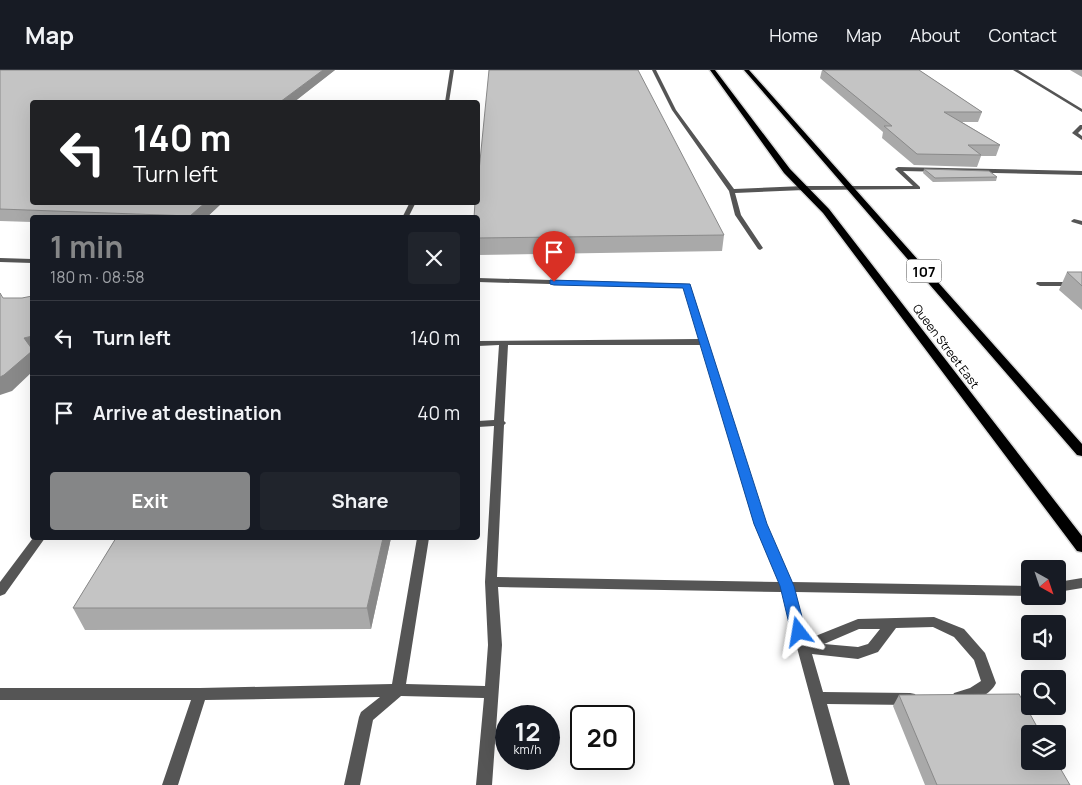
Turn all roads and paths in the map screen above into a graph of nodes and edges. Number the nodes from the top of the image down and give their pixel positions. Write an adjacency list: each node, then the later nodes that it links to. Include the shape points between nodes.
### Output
1 (452, 70): 6 (street)
2 (654, 70): 13 (street, via 674,110)
3 (712, 70): 11 (main road, Queen Street East / 107)
4 (746, 70): 12 (main road, Queen Street East / 107)
5 (1015, 70): 7 (street)
6 (447, 100)
7 (1082, 111)
8 (1082, 126): 9 (street, via 1075,133)
9 (1082, 138)
10 (1082, 173): 12 (street, via 898,169 918,188)
11 (804, 188): 12 (street); 13 (street); 30 (main road, Queen Street East / 107, via 826,211)
12 (851, 189): 27 (main road, Queen Street East / 107)
13 (732, 191): 16 (street, via 738,215)
14 (1074, 221): 15 (street)
15 (1082, 223)
16 (760, 248)
17 (0, 260): 18 (street)
18 (30, 261)
19 (480, 280): 23 (street, via 687,286)
20 (1040, 284): 21 (street)
21 (1082, 284)
22 (504, 342): 23 (street); 24 (street); 25 (street)
23 (704, 342): 33 (street, via 760,524)
24 (480, 343)
25 (500, 423): 26 (street); 31 (street)
26 (480, 424)
27 (1082, 452)
28 (38, 540): 35 (street)
29 (423, 540): 39 (street)
30 (1082, 547)
31 (492, 582): 33 (street); 40 (street, via 495,644)
32 (1082, 583): 34 (street)
33 (787, 586): 36 (street); 38 (street)
34 (1066, 586)
35 (0, 591)
36 (1021, 591)
37 (892, 623): 38 (street, via 858,624); 38 (street, via 873,648 858,653); 45 (street, via 934,622 959,633 980,657 989,683 974,694)
38 (803, 647): 43 (street)
39 (398, 690): 40 (street); 42 (street); 47 (street, via 366,717)
40 (491, 692): 48 (street)
41 (0, 694): 42 (street)
42 (200, 694): 46 (street)
43 (817, 698): 44 (street); 49 (street)
44 (920, 699)
45 (949, 699)
46 (170, 785)
47 (352, 785)
48 (484, 785)
49 (842, 785)

